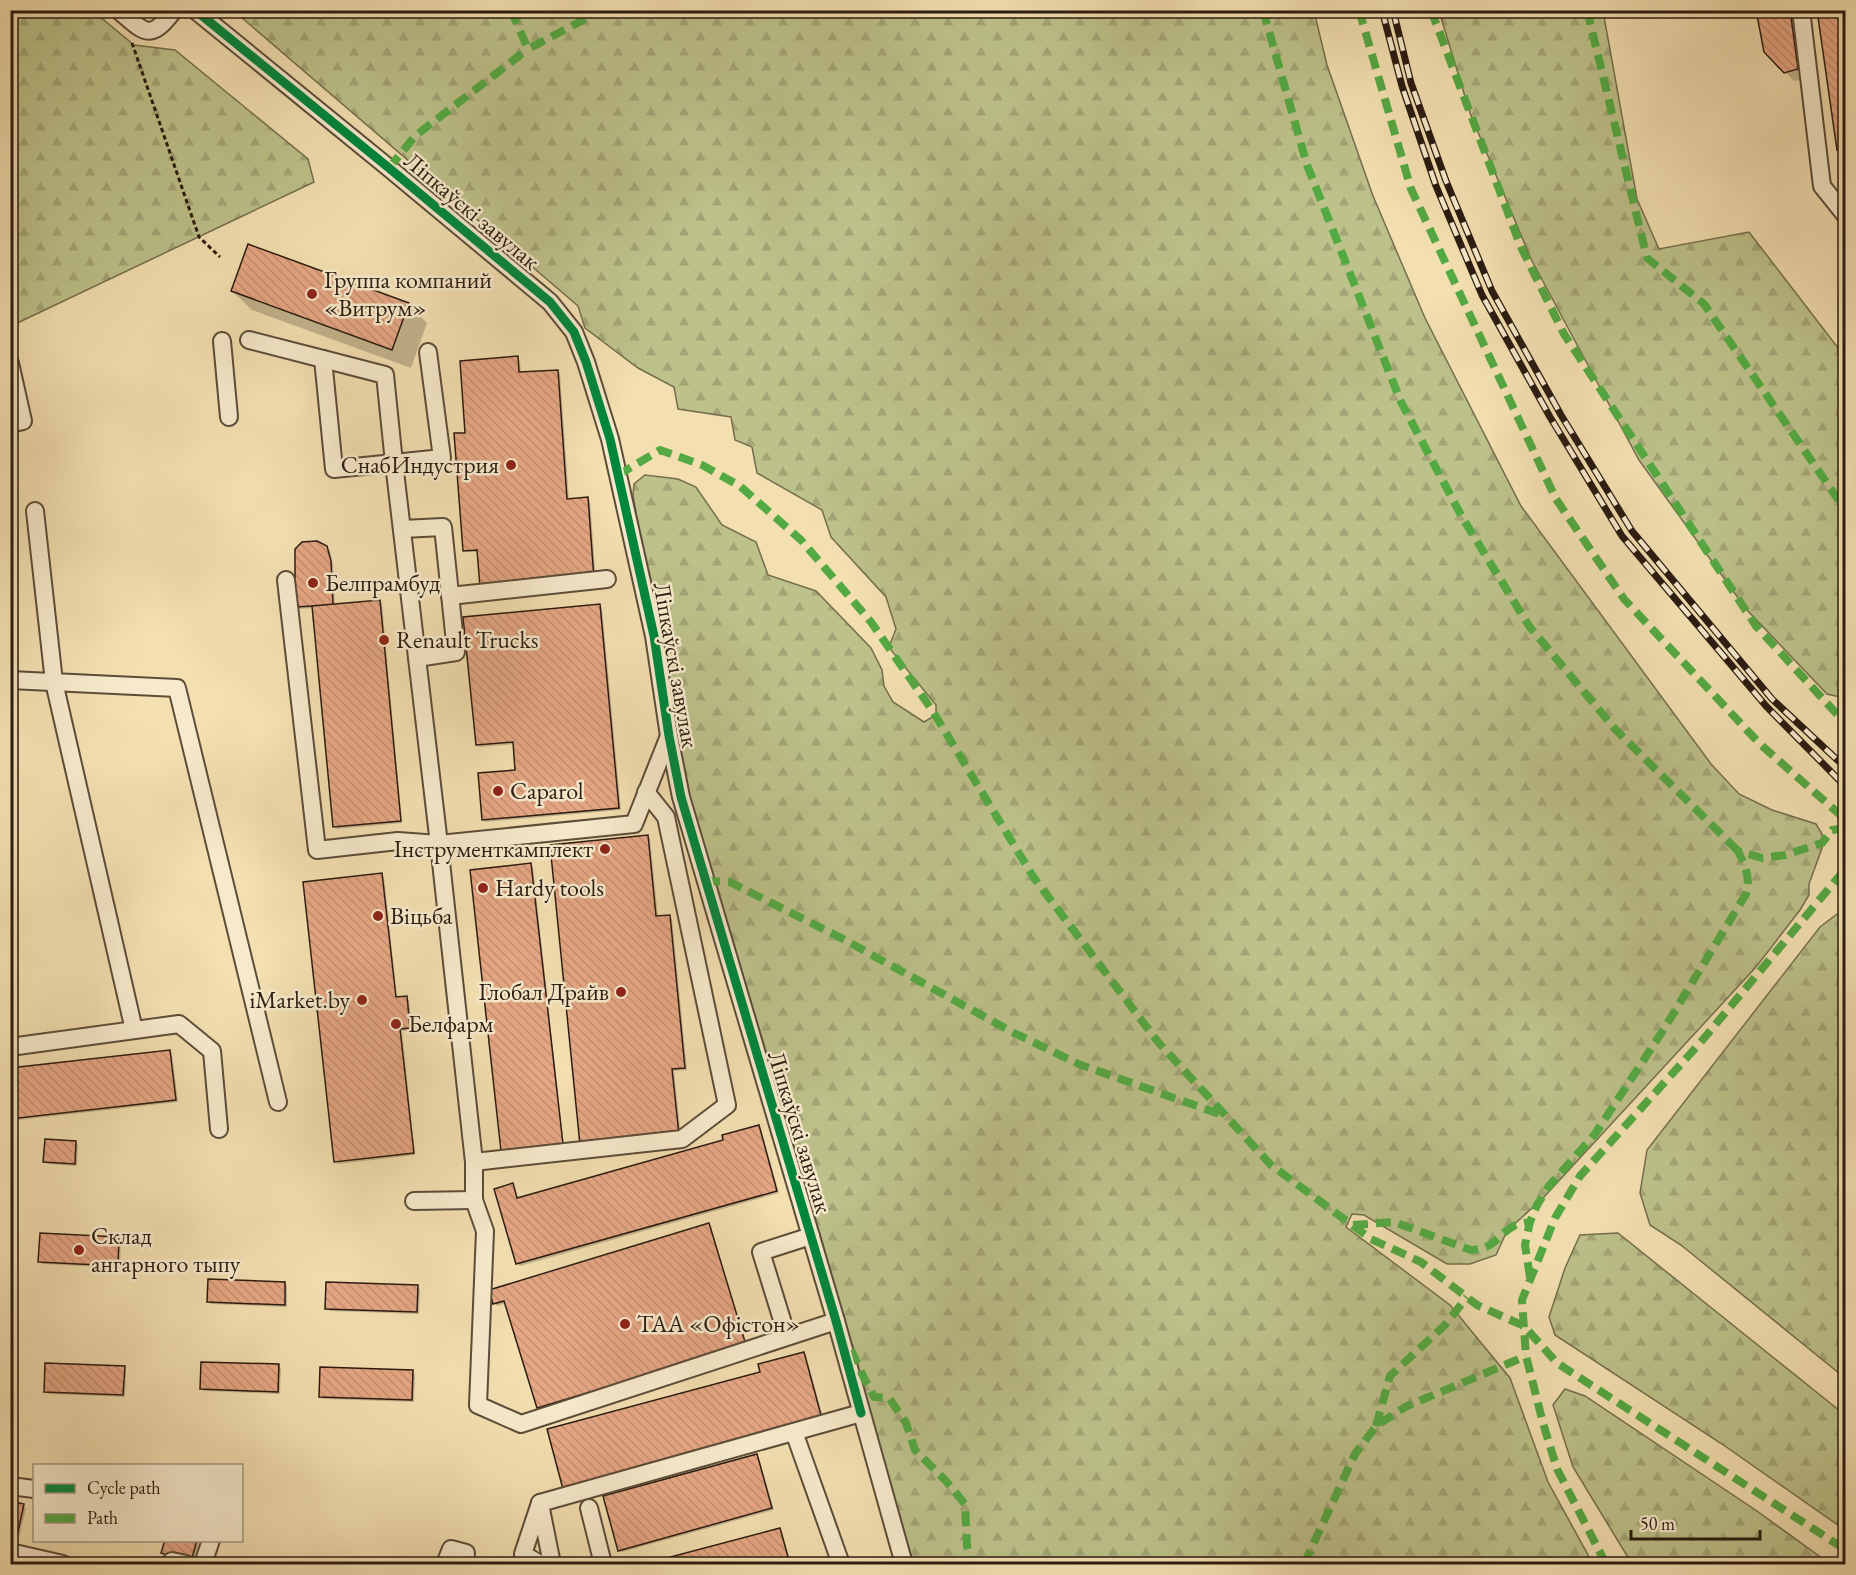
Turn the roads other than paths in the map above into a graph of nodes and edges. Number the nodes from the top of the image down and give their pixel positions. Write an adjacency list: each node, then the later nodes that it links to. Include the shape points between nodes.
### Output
1 (174, 10): 4 (street, via 153,31 143,30)
2 (195, 10): 22 (street, Ліпкаўскі завулак, via 550,302 574,332 610,440 654,636)
3 (1801, 10): 5 (street, via 1822,186)
4 (121, 13)
5 (1845, 216)
6 (249, 340): 9 (street)
7 (222, 341): 11 (street)
8 (428, 352): 13 (street, via 442,458)
9 (323, 360): 13 (street, via 385,375); 13 (street, via 334,469)
10 (10, 363): 12 (street, via 23,421)
11 (229, 417)
12 (10, 424)
13 (394, 463): 15 (street)
14 (35, 511): 21 (street)
15 (402, 529): 18 (street, via 443,527); 19 (street)
16 (608, 579): 18 (street)
17 (286, 580): 24 (street, via 317,850 398,841)
18 (450, 596): 19 (street, via 456,651)
19 (417, 658): 24 (street)
20 (10, 680): 21 (street)
21 (54, 682): 25 (street); 27 (street, via 177,688)
22 (669, 736): 23 (street); 32 (street, Ліпкаўскі завулак, via 702,871)
23 (646, 792): 24 (street, via 634,824); 29 (street, via 666,817 727,1105 682,1139)
24 (440, 844): 29 (street)
25 (134, 1030): 26 (street); 28 (street, via 179,1024 212,1051)
26 (10, 1047)
27 (278, 1102)
28 (219, 1130)
29 (474, 1162): 30 (street)
30 (474, 1200): 31 (street); 34 (street, via 485,1231 478,1405 521,1424)
31 (414, 1201)
32 (811, 1236): 33 (street, Ліпкаўскі завулак); 34 (street, via 761,1252)
33 (836, 1321): 34 (street); 35 (street, Ліпкаўскі завулак)
34 (788, 1336)
35 (861, 1413): 36 (street); 53 (street, Ліпкаўскі завулак)
36 (794, 1432): 39 (street); 52 (street)
37 (10, 1486): 38 (street)
38 (33, 1489)
39 (540, 1503): 49 (street, via 523,1554); 50 (street)
40 (588, 1508): 51 (street)
41 (209, 1542): 46 (street)
42 (19, 1557): 43 (street)
43 (55, 1564)
44 (169, 1564): 45 (street)
45 (186, 1564)
46 (203, 1564)
47 (445, 1564): 48 (street, via 451,1549 466,1553)
48 (465, 1564)
49 (540, 1564)
50 (552, 1564)
51 (603, 1564)
52 (841, 1564)
53 (904, 1564)

